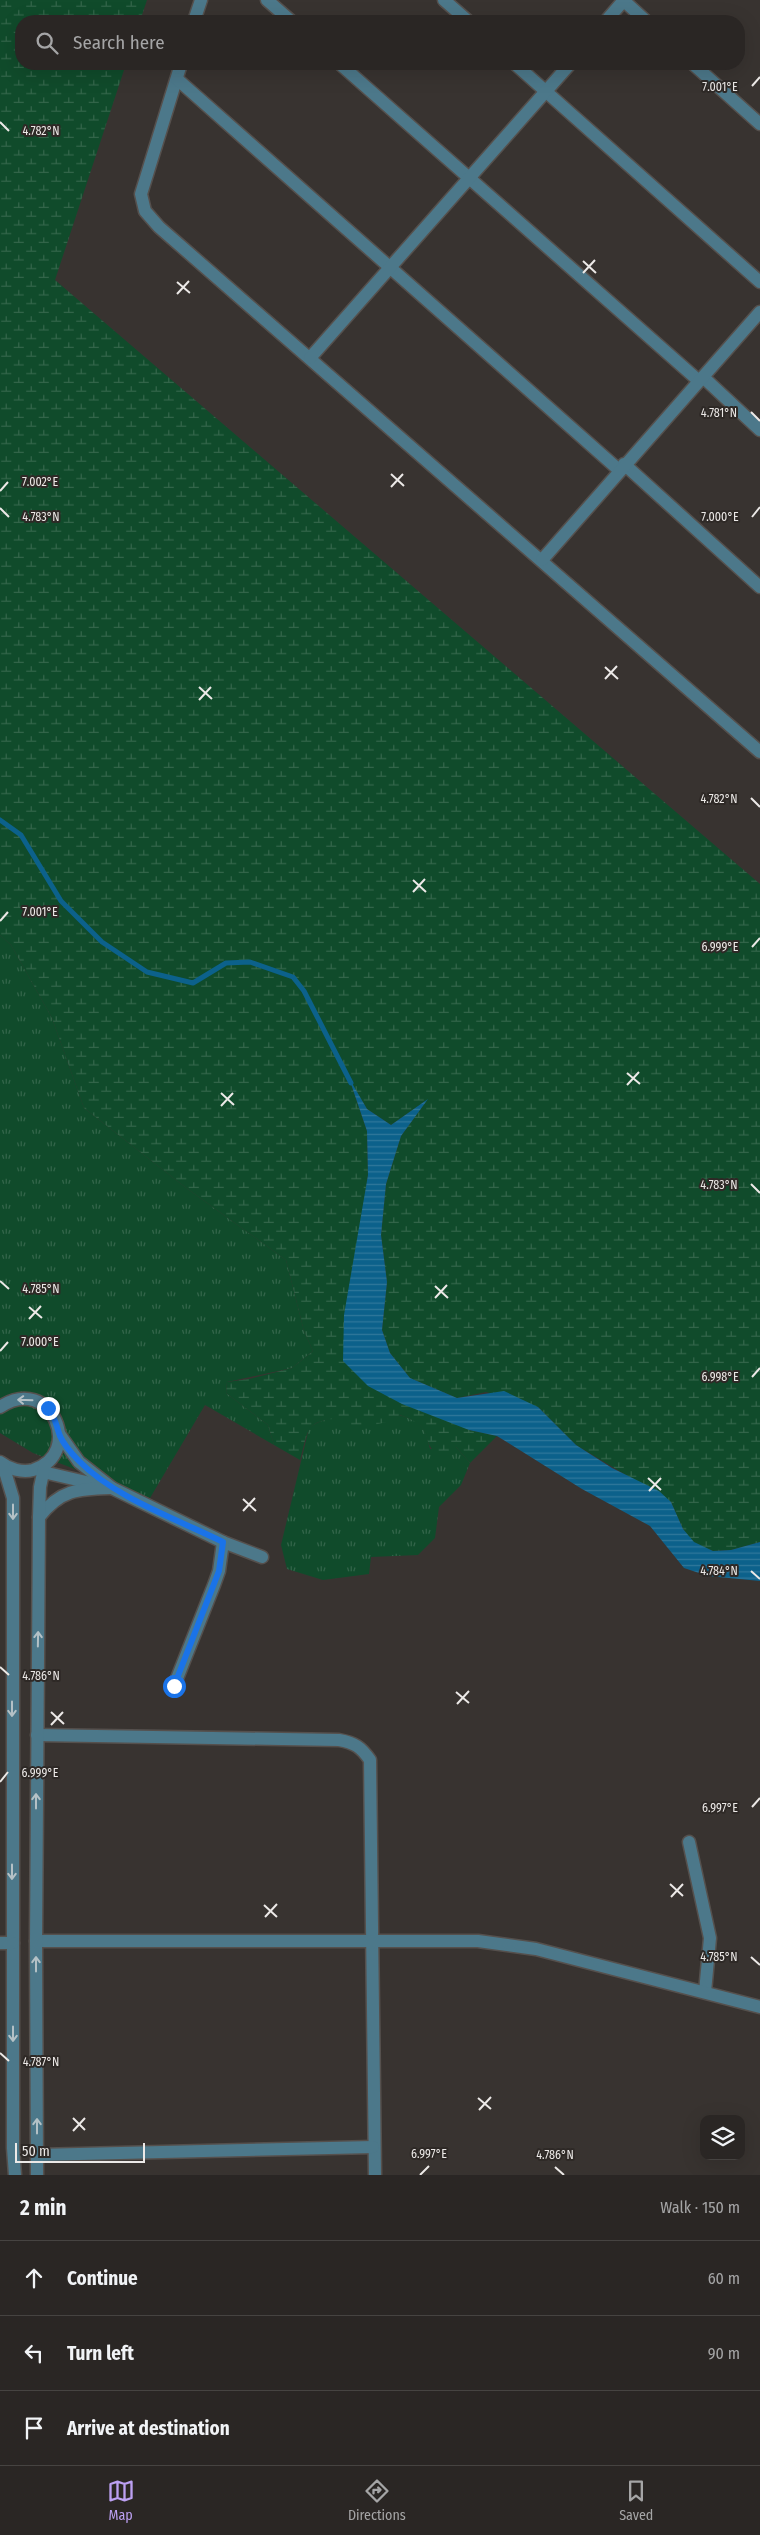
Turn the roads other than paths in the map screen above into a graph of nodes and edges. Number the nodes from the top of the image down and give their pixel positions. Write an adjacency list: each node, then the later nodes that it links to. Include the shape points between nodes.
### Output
1 (201, 0): 5 (street)
2 (267, 0): 6 (street)
3 (444, 0): 7 (street)
4 (624, 0): 8 (street); 9 (street)
5 (196, 15)
6 (284, 15)
7 (461, 15)
8 (611, 15)
9 (640, 15)
10 (179, 70): 15 (street)
11 (347, 70): 18 (street)
12 (522, 70): 16 (street)
13 (565, 70): 16 (street)
14 (700, 70): 17 (street)
15 (177, 79): 19 (street); 22 (street, via 141,194 145,211)
16 (546, 92): 18 (street); 20 (street)
17 (760, 124)
18 (470, 178): 19 (street); 23 (street)
19 (389, 268): 22 (street); 25 (street)
20 (760, 282)
21 (760, 312): 23 (street)
22 (310, 358): 26 (street)
23 (701, 379): 24 (street); 25 (street)
24 (760, 430)
25 (622, 467): 26 (street); 27 (street)
26 (542, 560): 28 (street)
27 (760, 587)
28 (760, 752)
29 (2, 1403): 30 (street, one-way to 29, via 53,1414 42,1404 28,1399)
30 (60, 1435): 32 (street, via 56,1450); 33 (street, via 79,1462)
31 (2, 1463): 32 (street, via 24,1471); 42 (street, one-way to 42, via 13,1498)
32 (44, 1468): 33 (street); 34 (street)
33 (112, 1488): 34 (street, via 63,1494); 35 (street)
34 (39, 1517): 38 (street, one-way to 34)
35 (223, 1542): 36 (street); 37 (street, via 219,1571)
36 (262, 1557)
37 (174, 1686)
38 (37, 1735): 40 (street, one-way to 38); 41 (street, via 340,1740 354,1743 370,1760)
39 (689, 1842): 43 (street, via 710,1938)
40 (36, 1941): 41 (street); 47 (street, one-way to 40)
41 (373, 1942): 43 (street, via 478,1941 536,1949); 45 (street)
42 (6, 1943): 46 (street, one-way to 46)
43 (705, 1992): 44 (street)
44 (760, 2008)
45 (373, 2147): 47 (street); 50 (street)
46 (6, 2148): 48 (street)
47 (37, 2155): 49 (street)
48 (15, 2175)
49 (37, 2175)
50 (375, 2175)

